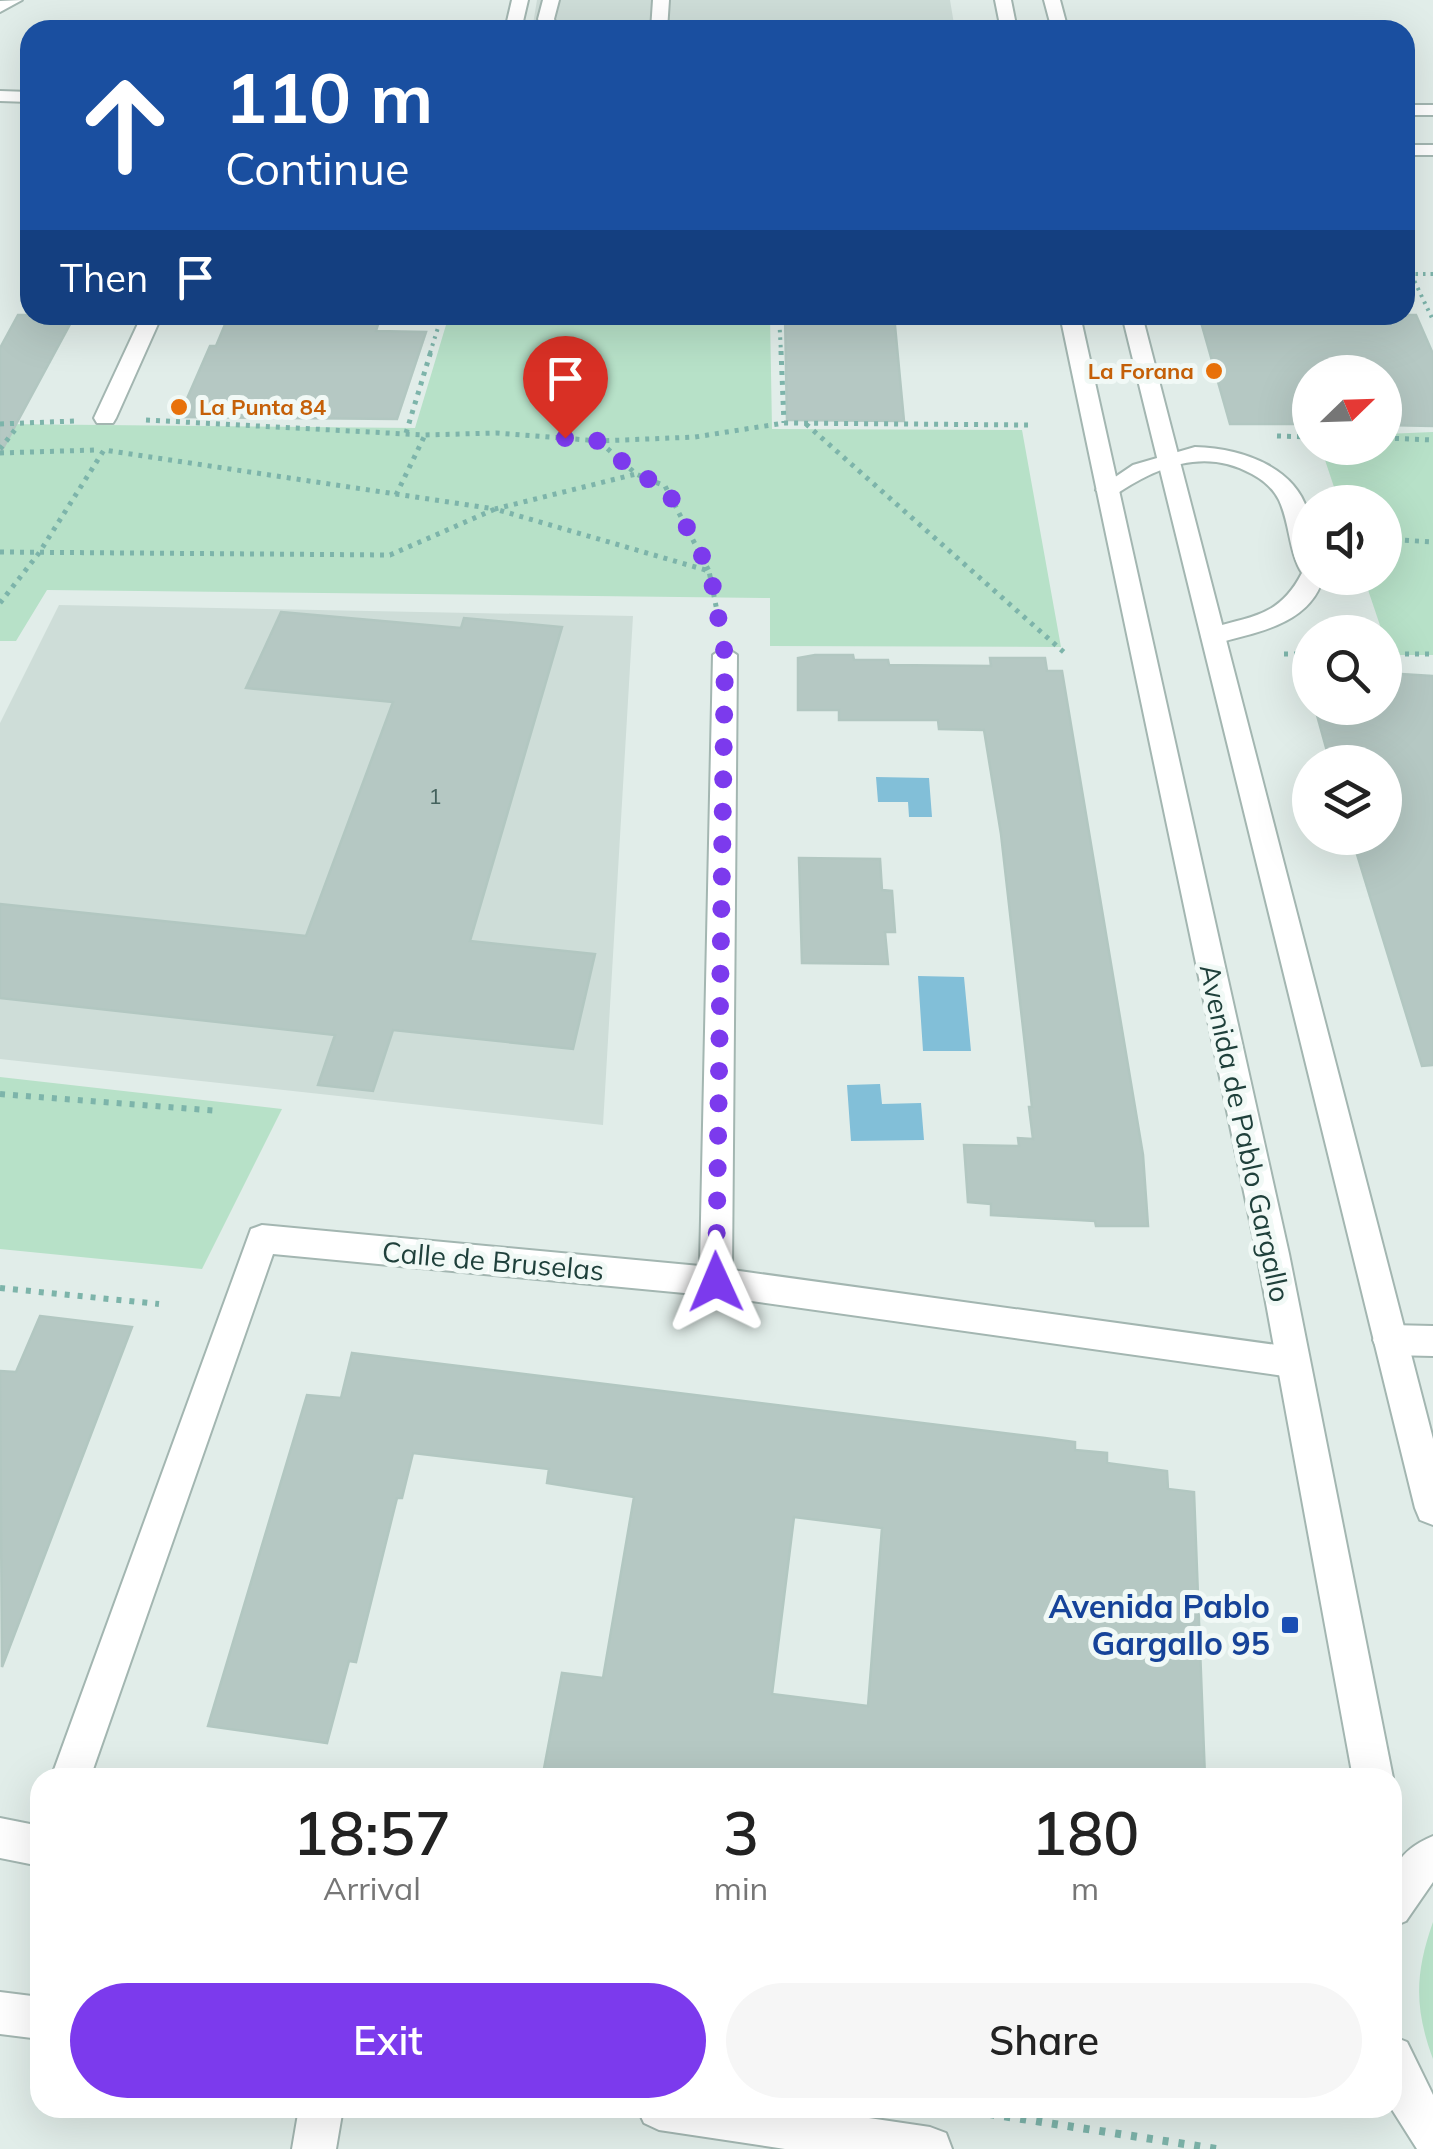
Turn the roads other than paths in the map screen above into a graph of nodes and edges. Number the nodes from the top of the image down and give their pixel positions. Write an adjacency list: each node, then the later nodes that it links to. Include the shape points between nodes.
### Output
1 (14, 0): 2 (street)
2 (0, 7)
3 (148, 325): 6 (street)
4 (1072, 325): 8 (street, Avenida de Pablo Gargallo)
5 (1135, 325): 7 (street)
6 (113, 419)
7 (1168, 458): 8 (street); 9 (street, via 1214,454 1267,473); 11 (street)
8 (1107, 490): 16 (street, Avenida de Pablo Gargallo)
9 (1292, 504)
10 (1305, 595): 11 (street, via 1295,606)
11 (1213, 636): 14 (street)
12 (725, 655): 13 (street)
13 (716, 1282): 16 (street, Calle de Bruselas); 18 (street, Calle de Bruselas, via 262,1239)
14 (1390, 1340): 15 (street); 17 (street)
15 (1433, 1340)
16 (1291, 1362): 19 (street, Avenida de Pablo Gargallo)
17 (1433, 1508)
18 (74, 1768)
19 (1371, 1768)
20 (0, 1838): 21 (street)
21 (30, 1844)
22 (1433, 1856): 23 (street)
23 (1402, 1887)
24 (0, 2013): 25 (street)
25 (30, 2017)
26 (1402, 2081): 29 (street)
27 (319, 2118): 30 (street)
28 (725, 2118): 31 (street)
29 (1433, 2135)
30 (314, 2149)
31 (930, 2149)

